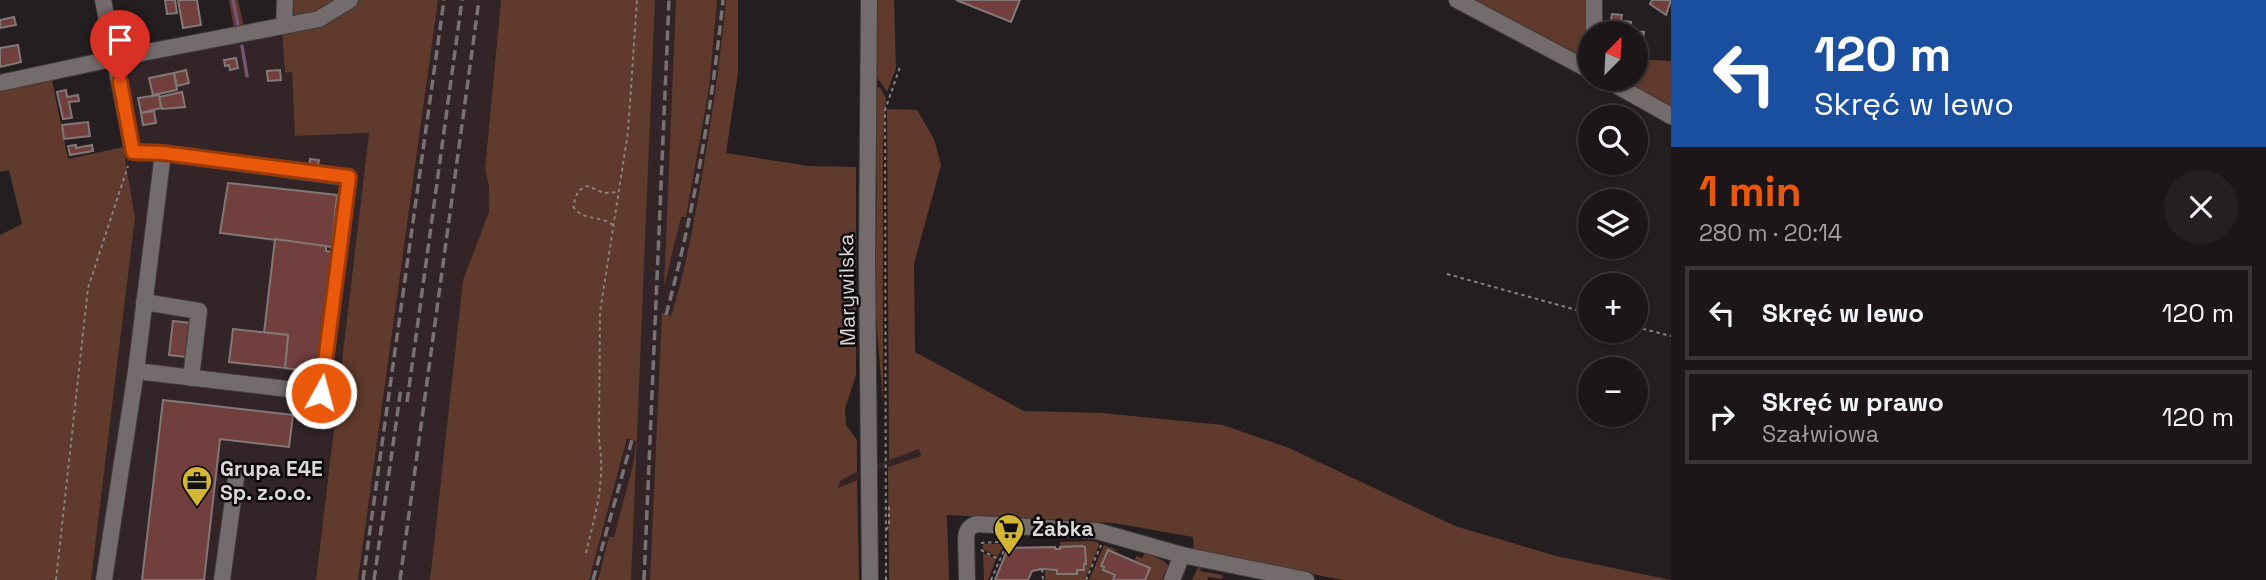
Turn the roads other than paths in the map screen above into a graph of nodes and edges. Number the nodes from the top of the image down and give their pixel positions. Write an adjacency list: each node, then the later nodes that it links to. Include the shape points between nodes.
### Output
1 (103, 0): 9 (street)
2 (285, 0): 8 (street)
3 (350, 0): 8 (street, via 319,19)
4 (869, 0): 22 (street, Marywilska, via 867,259 878,512)
5 (1457, 0): 10 (street)
6 (1594, 0): 7 (street)
7 (1594, 21)
8 (284, 26): 9 (street)
9 (116, 58): 11 (street); 14 (street, via 133,152)
10 (1578, 64)
11 (0, 83)
12 (1626, 91): 13 (street)
13 (1671, 116)
14 (163, 153): 15 (street); 17 (street, via 349,177 321,393)
15 (144, 302): 16 (street); 17 (street, via 199,311)
16 (136, 371): 17 (street); 20 (street)
17 (191, 378)
18 (237, 471): 21 (street)
19 (1182, 555): 23 (street, via 1097,531 1005,534 978,524 967,530); 24 (street); 25 (street)
20 (104, 580)
21 (222, 580)
22 (870, 580)
23 (967, 580)
24 (1172, 580)
25 (1306, 580)

